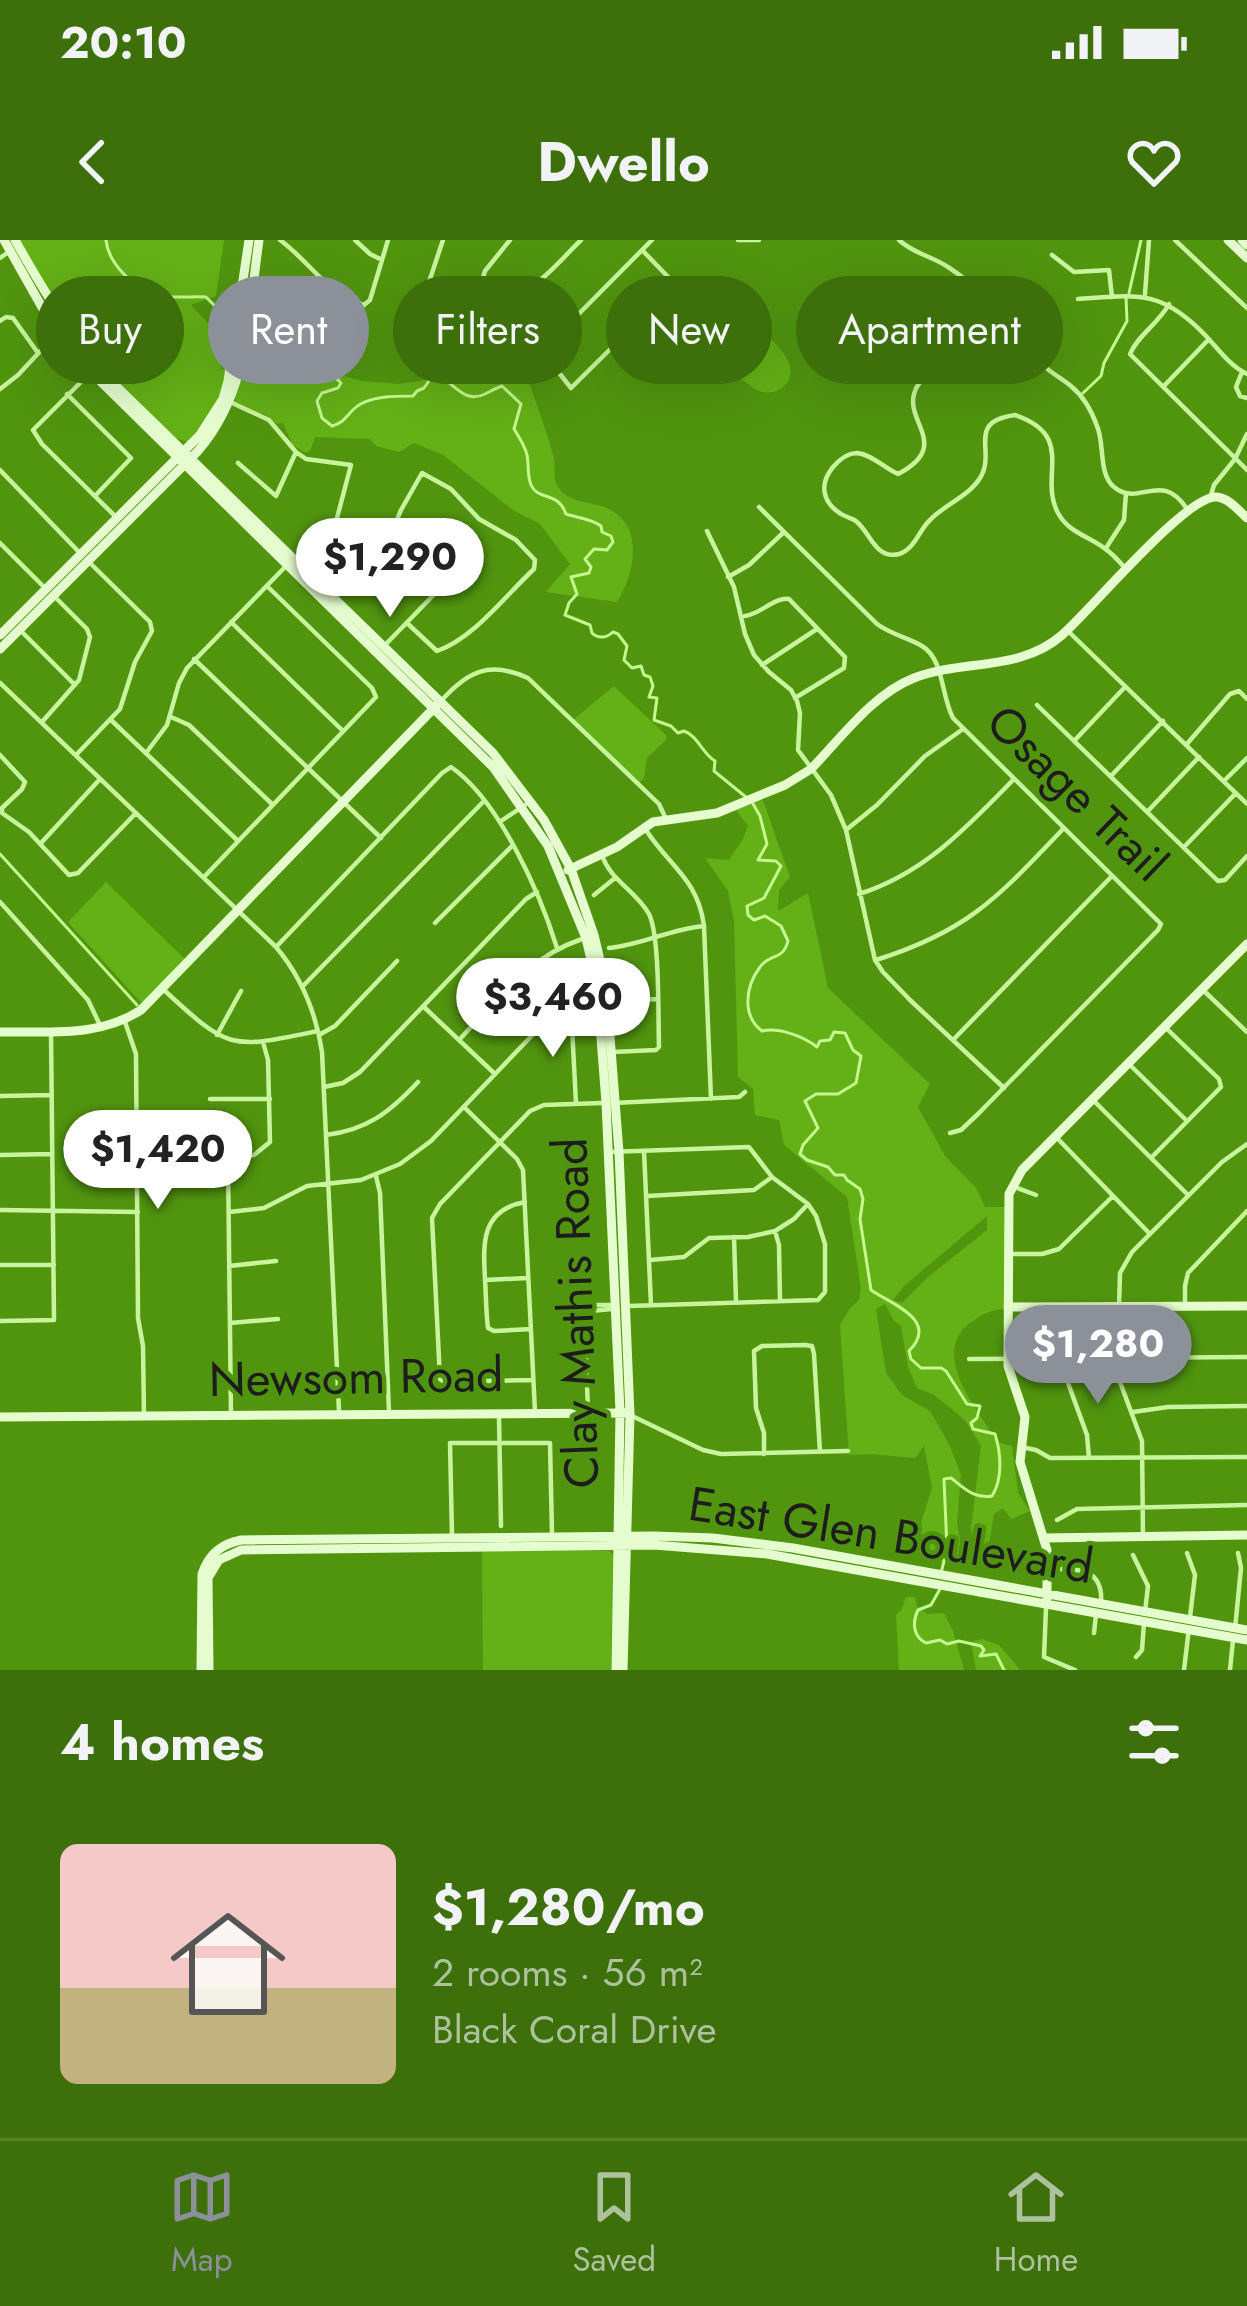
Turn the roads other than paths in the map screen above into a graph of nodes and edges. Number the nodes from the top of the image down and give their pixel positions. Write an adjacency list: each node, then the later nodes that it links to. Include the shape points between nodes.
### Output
1 (4, 240): 18 (street, Clay Mathis Road)
2 (249, 240): 24 (street)
3 (259, 240): 25 (street)
4 (280, 240): 23 (street, via 332,289 366,304)
5 (355, 240): 23 (street)
6 (388, 240): 23 (street)
7 (443, 240): 26 (street)
8 (490, 240): 19 (street)
9 (509, 240): 19 (street)
10 (581, 240): 28 (street)
11 (652, 240): 20 (street)
12 (738, 240): 13 (street)
13 (759, 240)
14 (899, 240): 29 (street)
15 (1149, 240): 32 (street)
16 (1175, 240): 35 (street)
17 (1228, 240): 22 (street)
18 (8, 250): 30 (street, Clay Mathis Road)
19 (500, 250): 27 (street)
20 (642, 250): 36 (street); 42 (street, via 673,287)
21 (1052, 255): 31 (street, via 1074,272 1109,270)
22 (1247, 258)
23 (382, 260)
24 (246, 276)
25 (250, 276)
26 (432, 276)
27 (483, 276)
28 (544, 276)
29 (958, 276)
30 (36, 290)
31 (1112, 297): 32 (street); 33 (street)
32 (1144, 297): 34 (street)
33 (1078, 298)
34 (1168, 304): 38 (street); 50 (street, via 1130,354)
35 (1247, 308)
36 (582, 311)
37 (0, 321): 39 (street, via 13,318)
38 (1209, 339): 41 (street); 50 (street)
39 (36, 350)
40 (36, 355): 49 (street)
41 (1245, 373): 52 (street, via 1236,388)
42 (582, 377)
43 (1063, 381): 61 (street, via 1086,404 1100,432 1104,471)
44 (78, 384): 51 (street)
45 (104, 384): 56 (street, Clay Mathis Road)
46 (115, 384): 56 (street, Clay Mathis Road)
47 (229, 384): 53 (street)
48 (919, 384): 73 (street, via 913,410 924,443 913,464 898,474 849,454 827,476 827,500 876,548 900,554 975,485 986,429 1015,415 1050,445 1060,516)
49 (1, 388)
50 (1162, 388): 57 (street)
51 (67, 394): 62 (street, via 33,430); 62 (street, via 131,458)
52 (1247, 398)
53 (227, 400): 55 (street, via 276,425); 56 (street)
54 (1247, 434): 57 (street)
55 (296, 452): 58 (street, via 276,496); 69 (street, via 351,465 336,552 369,583)
56 (185, 457): 66 (street); 75 (street, Clay Mathis Road)
57 (1235, 459): 60 (street); 63 (street)
58 (238, 463)
59 (0, 470): 74 (street)
60 (1247, 470)
61 (1126, 494): 65 (street, via 1166,489); 73 (street, via 1124,520)
62 (95, 496): 67 (street)
63 (1210, 497): 65 (street); 68 (street)
64 (759, 507): 71 (street, Osage Trail)
65 (1188, 509): 76 (street)
66 (130, 512): 67 (street); 74 (street)
67 (118, 518): 74 (street)
68 (1247, 518)
69 (398, 519): 82 (street, via 455,569); 82 (street, via 422,473 536,563 443,650)
70 (706, 531): 77 (street)
71 (784, 532): 77 (street); 91 (street, Osage Trail, via 878,624 925,647)
72 (0, 543): 79 (street)
73 (1106, 549): 76 (street)
74 (85, 558): 79 (street); 100 (street, via 152,628)
75 (291, 561): 78 (street); 88 (street, Clay Mathis Road)
76 (1126, 569): 85 (street)
77 (728, 578): 80 (street)
78 (267, 586): 81 (street); 104 (street, via 376,694)
79 (50, 592): 84 (street); 86 (street); 93 (street, via 90,634)
80 (743, 616): 83 (street, via 790,599); 90 (street)
81 (231, 622): 89 (street); 104 (street)
82 (407, 623): 88 (street)
83 (817, 629): 90 (street); 95 (street, via 838,648 844,668)
84 (20, 630): 87 (street); 93 (street)
85 (1067, 631): 91 (street, via 1019,659); 94 (street)
86 (0, 635)
87 (0, 649)
88 (381, 649): 97 (street, Clay Mathis Road)
89 (194, 659): 99 (street); 112 (street)
90 (762, 665): 95 (street)
91 (939, 670): 103 (street, Osage Trail, via 946,704); 113 (street, via 888,693)
92 (0, 682): 101 (street)
93 (75, 686): 101 (street)
94 (1126, 686): 102 (street); 105 (street)
95 (795, 698): 113 (street, via 798,750)
96 (1247, 699): 106 (street, via 1230,694)
97 (438, 704): 119 (street); 121 (street, Clay Mathis Road, via 494,753); 126 (street, via 478,672 528,678)
98 (1037, 705): 105 (street)
99 (171, 717): 107 (street); 123 (street, via 189,724)
100 (111, 720): 107 (street); 109 (street)
101 (41, 722): 109 (street)
102 (1163, 722): 106 (street); 114 (street)
103 (963, 729): 116 (street, Osage Trail); 130 (street)
104 (343, 731): 112 (street)
105 (1076, 740): 114 (street)
106 (1186, 745): 110 (street)
107 (146, 753): 132 (street)
108 (0, 755): 133 (street, via 25,782 2,813)
109 (76, 755): 115 (street)
110 (1199, 758): 117 (street); 124 (street)
111 (1247, 758): 117 (street)
112 (308, 768): 119 (street); 123 (street)
113 (811, 769): 126 (street, via 741,804); 130 (street)
114 (1111, 776): 124 (street)
115 (100, 779): 125 (street); 133 (street)
116 (1014, 779): 129 (street, Osage Trail); 144 (street, via 933,858)
117 (1224, 781): 118 (street)
118 (1236, 793): 122 (street); 135 (street)
119 (344, 802): 131 (street); 146 (street)
120 (483, 802): 127 (street); 131 (street, via 451,767); 159 (street)
121 (527, 804): 127 (street); 138 (street, Clay Mathis Road)
122 (1247, 804)
123 (273, 805): 132 (street)
124 (1147, 812): 135 (street)
125 (136, 813): 133 (street, via 74,876); 140 (street)
126 (666, 819): 128 (street)
127 (499, 823): 134 (street)
128 (644, 827): 136 (street); 150 (street, via 695,891)
129 (1064, 828): 139 (street, Osage Trail); 157 (street, via 964,922)
130 (845, 830): 144 (street)
131 (381, 838): 154 (street)
132 (238, 841): 140 (street)
133 (40, 843)
134 (513, 845): 142 (street); 149 (street)
135 (1184, 847): 137 (street, via 1218,881)
136 (602, 855): 138 (street); 141 (street)
137 (1247, 856)
138 (566, 872): 152 (street, Clay Mathis Road)
139 (1113, 875): 177 (street); 184 (street, Osage Trail, via 1161,923 1158,930)
140 (204, 878): 146 (street)
141 (615, 878): 143 (street); 151 (street, via 644,906)
142 (537, 892): 155 (street); 167 (street)
143 (594, 895)
144 (860, 895): 157 (street)
145 (0, 902): 147 (street)
146 (239, 912): 154 (street); 161 (street)
147 (10, 913): 148 (street); 170 (street, via 88,1000)
148 (2, 920)
149 (434, 923)
150 (704, 926): 151 (street); 190 (street)
151 (655, 935): 156 (street); 164 (street)
152 (590, 936): 155 (street); 160 (street, Clay Mathis Road)
153 (1247, 944): 162 (street)
154 (276, 946): 159 (street)
155 (557, 948): 176 (street)
156 (609, 948)
157 (875, 960): 177 (street)
158 (397, 961): 174 (street)
159 (303, 986): 174 (street)
160 (601, 986): 166 (street); 179 (street, Clay Mathis Road)
161 (163, 989): 168 (street); 175 (street)
162 (1203, 990): 169 (street); 173 (street)
163 (241, 992): 175 (street)
164 (658, 1000): 165 (street); 179 (street, via 658,1049)
165 (620, 1001)
166 (561, 1005): 181 (street); 192 (street, via 572,1027)
167 (423, 1007): 176 (street); 183 (street, via 356,1076)
168 (124, 1020): 170 (street); 219 (street, via 136,1054)
169 (1165, 1027): 180 (street); 195 (street, via 1221,1084)
170 (100, 1028): 171 (street)
171 (51, 1031): 172 (street); 186 (street)
172 (0, 1032)
173 (1247, 1032)
174 (319, 1033): 178 (street); 183 (street)
175 (217, 1035): 178 (street)
176 (459, 1040): 181 (street)
177 (953, 1040): 184 (street)
178 (263, 1042): 189 (street)
179 (608, 1052): 193 (street, Clay Mathis Road)
180 (1129, 1064): 191 (street); 195 (street)
181 (495, 1074): 194 (street)
182 (418, 1082): 197 (street, via 376,1121)
183 (324, 1087): 197 (street)
184 (1004, 1088): 196 (street)
185 (745, 1092): 190 (street)
186 (52, 1095): 187 (street); 203 (street)
187 (0, 1096)
188 (210, 1099): 189 (street)
189 (270, 1099): 220 (street, via 269,1144 229,1160)
190 (711, 1099): 193 (street)
191 (1092, 1100): 198 (street); 205 (street)
192 (576, 1103): 193 (street); 199 (street, via 533,1108)
193 (611, 1103): 202 (street, Clay Mathis Road)
194 (464, 1107): 199 (street); 206 (street, via 416,1154)
195 (1187, 1121): 205 (street)
196 (950, 1133)
197 (326, 1136): 208 (street)
198 (1055, 1137): 209 (street); 212 (street)
199 (500, 1142): 214 (street, via 521,1166); 251 (street, via 432,1218 438,1374 444,1382)
200 (1247, 1144): 213 (street)
201 (644, 1151): 202 (street); 207 (street, via 745,1146); 210 (street)
202 (613, 1152): 238 (street, Clay Mathis Road)
203 (52, 1154): 204 (street); 216 (street)
204 (0, 1155)
205 (1151, 1158): 213 (street)
206 (376, 1176): 208 (street); 256 (street)
207 (772, 1177): 210 (street, via 754,1190); 215 (street)
208 (329, 1184): 220 (street); 260 (street)
209 (1012, 1186): 211 (street); 224 (street)
210 (647, 1196): 225 (street)
211 (1036, 1196)
212 (1113, 1196): 222 (street); 224 (street, via 1059,1249)
213 (1188, 1196): 222 (street)
214 (525, 1202): 230 (street); 231 (street, via 504,1210 485,1232)
215 (808, 1204): 221 (street); 233 (street, via 824,1234 825,1292 818,1300)
216 (53, 1209): 217 (street); 219 (street); 228 (street)
217 (0, 1210)
218 (1247, 1211): 236 (street, via 1192,1268)
219 (138, 1212): 263 (street)
220 (229, 1212): 229 (street)
221 (775, 1231): 223 (street); 233 (street)
222 (1150, 1234): 235 (street, via 1120,1273)
223 (734, 1238): 225 (street, via 710,1238 676,1259); 232 (street)
224 (1008, 1255): 239 (street)
225 (650, 1260): 234 (street)
226 (275, 1261): 229 (street)
227 (0, 1265): 228 (street)
228 (54, 1265): 241 (street, via 54,1320)
229 (230, 1266): 242 (street)
230 (528, 1278): 231 (street); 243 (street)
231 (485, 1280): 243 (street, via 489,1330)
232 (736, 1301): 233 (street); 234 (street)
233 (779, 1301)
234 (651, 1305): 238 (street)
235 (1117, 1306): 236 (street); 239 (street); 245 (street)
236 (1185, 1306): 237 (street)
237 (1247, 1306)
238 (620, 1307): 255 (street, via 584,1308); 261 (street, Clay Mathis Road)
239 (1008, 1307): 247 (street)
240 (278, 1318): 242 (street)
241 (0, 1321)
242 (230, 1323): 250 (street)
243 (531, 1329): 251 (street)
244 (1247, 1357): 245 (street)
245 (1117, 1358): 248 (street); 259 (street)
246 (969, 1359): 247 (street)
247 (1008, 1359): 248 (street); 266 (street, via 1025,1418)
248 (1060, 1359): 271 (street)
249 (281, 1379): 250 (street)
250 (230, 1380): 262 (street)
251 (532, 1380): 258 (street)
252 (756, 1396): 253 (street); 268 (street, via 756,1347 812,1346); 269 (street)
253 (766, 1396)
254 (1247, 1406): 259 (street)
255 (588, 1411): 258 (street, Newsom Road); 261 (street, Newsom Road)
256 (389, 1412): 257 (street, Newsom Road); 260 (street, Newsom Road)
257 (499, 1412): 258 (street, Newsom Road); 265 (street)
258 (535, 1412)
259 (1132, 1412): 272 (street)
260 (339, 1413): 262 (street, Newsom Road)
261 (625, 1413): 269 (street, Newsom Road, via 703,1450); 281 (street, Clay Mathis Road)
262 (230, 1414): 263 (street, Newsom Road)
263 (144, 1415): 264 (street, Newsom Road)
264 (0, 1417)
265 (500, 1443): 276 (street); 278 (street, via 550,1443); 283 (street, via 450,1443)
266 (1021, 1447): 271 (street, via 1048,1458); 282 (street)
267 (848, 1451): 268 (street, Newsom Road)
268 (820, 1452): 269 (street, Newsom Road)
269 (764, 1454)
270 (1247, 1457): 272 (street)
271 (1089, 1458): 272 (street)
272 (1142, 1458): 274 (street)
273 (1247, 1505): 274 (street)
274 (1143, 1507): 275 (street, via 1077,1509); 279 (street)
275 (1057, 1520)
276 (501, 1526)
277 (1247, 1534): 279 (street)
278 (552, 1536): 280 (street, East Glen Boulevard); 281 (street, East Glen Boulevard)
279 (1143, 1536): 282 (street)
280 (526, 1537): 283 (street, East Glen Boulevard); 284 (street)
281 (622, 1540): 284 (street, East Glen Boulevard); 289 (street, East Glen Boulevard, via 737,1541); 298 (street, Clay Mathis Road)
282 (1045, 1541): 288 (street)
283 (452, 1542): 284 (street, East Glen Boulevard); 297 (street, East Glen Boulevard, via 254,1545 213,1560)
284 (494, 1546)
285 (1187, 1553): 292 (street, via 1195,1575)
286 (1238, 1553): 293 (street)
287 (1133, 1556): 291 (street, via 1148,1586)
288 (1045, 1569): 289 (street); 290 (street, via 1088,1571 1101,1591)
289 (1046, 1598): 290 (street, East Glen Boulevard); 299 (street, via 1043,1657)
290 (1099, 1609): 291 (street, East Glen Boulevard); 294 (street)
291 (1145, 1617): 292 (street, East Glen Boulevard); 296 (street)
292 (1189, 1625): 293 (street, East Glen Boulevard); 300 (street)
293 (1238, 1632): 295 (street, East Glen Boulevard); 301 (street)
294 (1094, 1633)
295 (1247, 1640)
296 (1136, 1657)
297 (205, 1670)
298 (620, 1670)
299 (1075, 1670)
300 (1184, 1670)
301 (1230, 1670)

